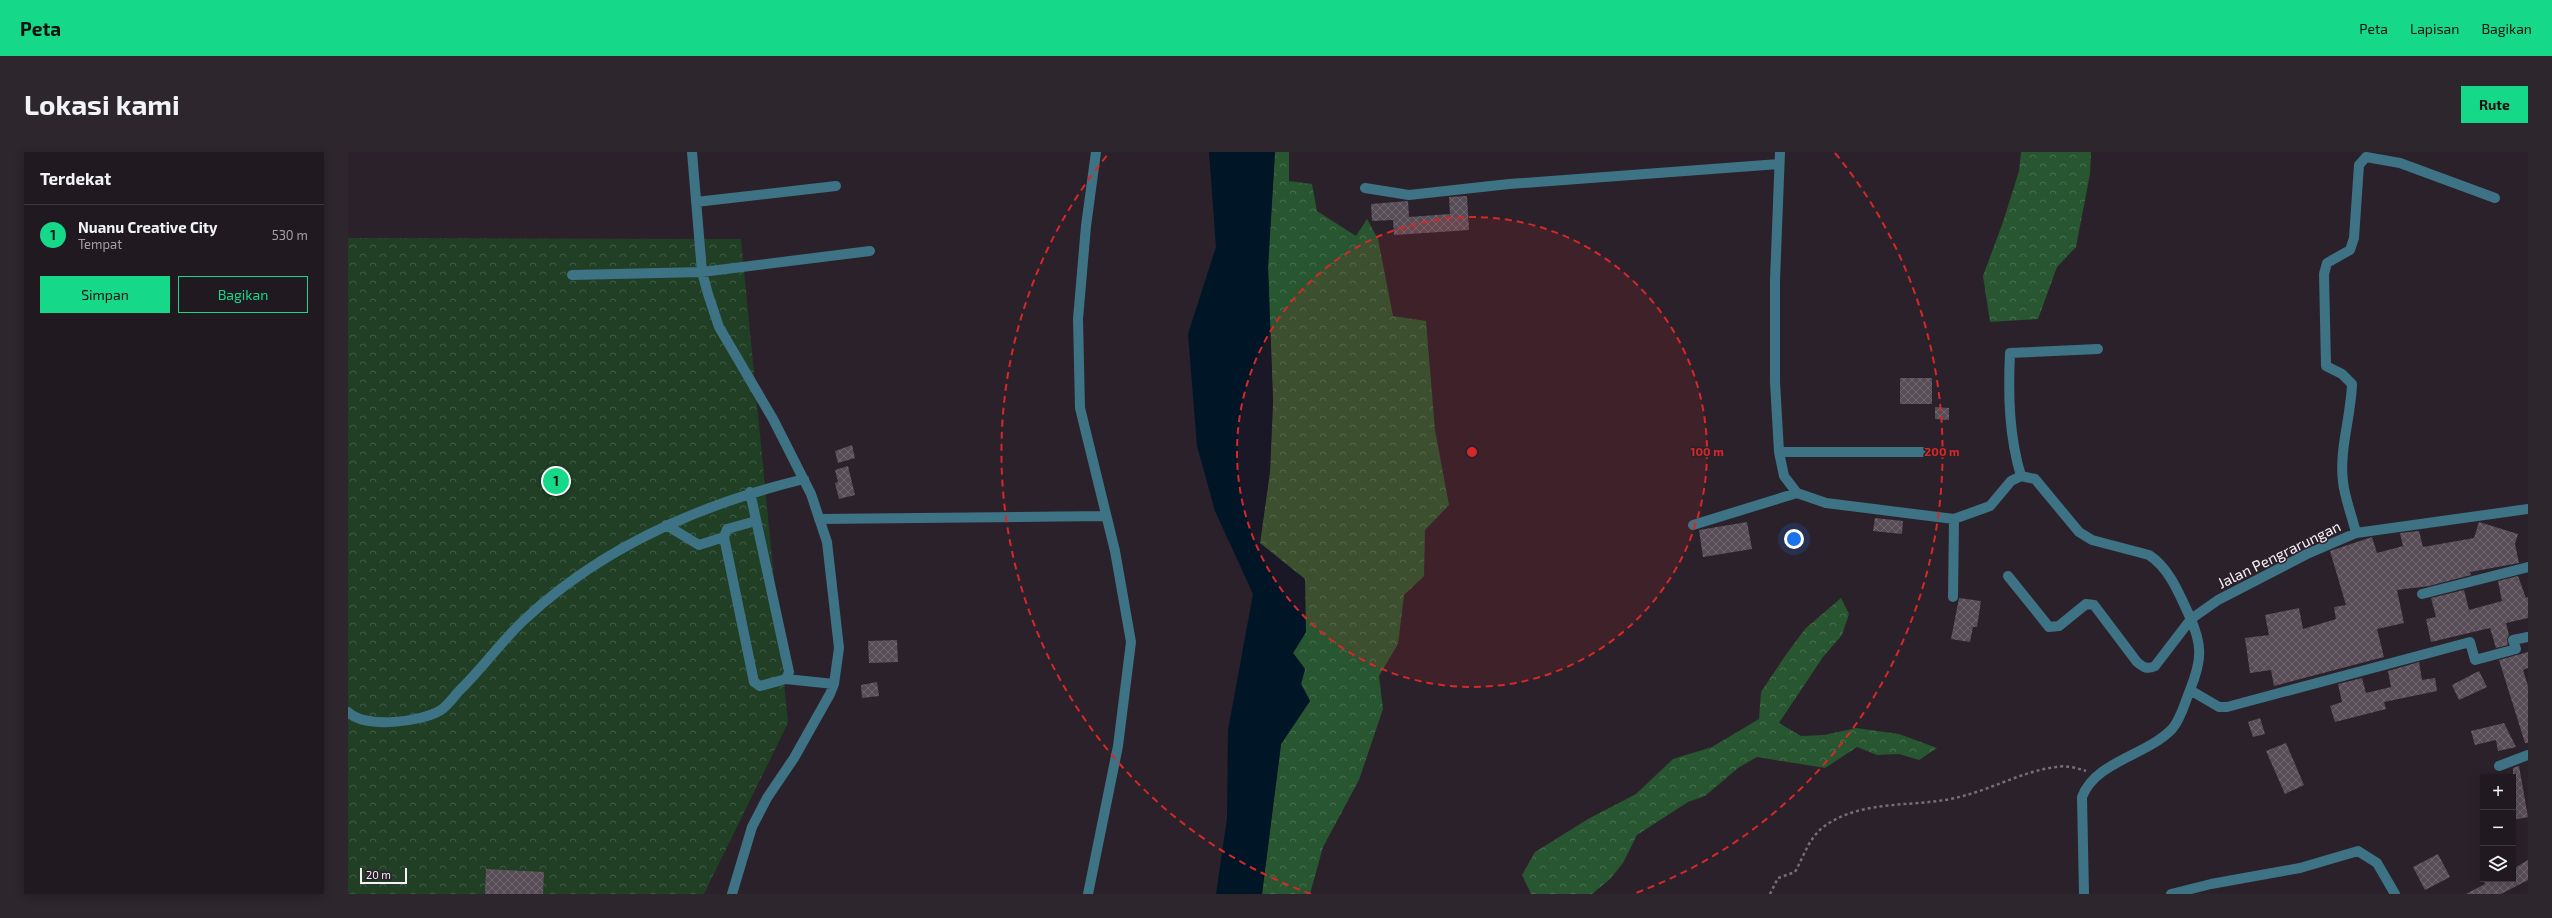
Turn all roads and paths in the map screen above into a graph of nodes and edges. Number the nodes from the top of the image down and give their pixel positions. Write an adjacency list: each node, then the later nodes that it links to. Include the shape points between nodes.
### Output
1 (692, 152): 8 (street)
2 (1096, 152): 20 (street, via 1086,226 1078,319 1080,408)
3 (1780, 152): 4 (street)
4 (1779, 164): 6 (street, via 1509,184 1409,195); 13 (street, via 1775,382)
5 (836, 186): 8 (street)
6 (1365, 188)
7 (2494, 198): 26 (street, via 2400,163 2366,157 2359,166 2354,238 2350,250 2327,263 2324,274 2326,366 2342,374 2352,384 2351,407 2345,429 2343,482)
8 (696, 202): 10 (street)
9 (870, 251): 10 (street)
10 (702, 272): 11 (street); 16 (street, via 719,327)
11 (572, 275)
12 (2098, 349): 15 (street, via 2010,353 2008,390 2013,451)
13 (1779, 452): 14 (street); 18 (street, via 1784,476)
14 (1925, 452)
15 (2021, 476): 22 (street, via 2011,481 1990,506); 32 (street, via 2035,479 2079,532 2092,540 2149,555 2155,559 2175,586)
16 (804, 479): 17 (street); 21 (street)
17 (750, 492): 23 (street); 24 (street)
18 (1797, 493): 22 (street, via 1826,503); 25 (street)
19 (2528, 509): 26 (street, Jalan Pengrarungan)
20 (1106, 516): 21 (street); 42 (street, via 1131,642 1118,746)
21 (819, 519): 35 (street, via 827,542 837,624 839,648)
22 (1954, 519): 31 (street)
23 (756, 521): 27 (street, via 727,529); 34 (street, via 789,672)
24 (666, 525): 27 (street, via 699,546); 37 (street, via 591,566 530,616 441,710 411,720 379,722)
25 (1692, 525)
26 (2356, 533): 32 (street, Jalan Pengrarungan, via 2257,579 2218,600)
27 (724, 537): 34 (street, via 754,682 760,686)
28 (2528, 567): 30 (street)
29 (2008, 576): 32 (street, Jalan Pengrarungan, via 2049,627 2059,626 2086,604 2094,605 2137,662 2147,669 2155,666)
30 (2422, 594)
31 (1953, 597)
32 (2191, 619): 36 (street, via 2201,652 2199,670)
33 (2528, 637): 36 (street, via 2514,640 2516,649 2483,659 2475,660 2470,642 2227,707 2218,707)
34 (786, 679): 35 (street)
35 (834, 684): 41 (street, via 752,827)
36 (2190, 690): 40 (street, via 2173,727 2165,735 2148,748)
37 (348, 712)
38 (2528, 755): 39 (street)
39 (2499, 766)
40 (2098, 775): 43 (path, via 2058,766 2039,770 1962,797 1888,804 1844,816 1822,828 1806,846 1796,872 1778,878); 44 (street, via 2085,789 2082,797)
41 (732, 894)
42 (1088, 894)
43 (1770, 894)
44 (2084, 894)
45 (2171, 894): 46 (street, via 2300,868 2358,851 2377,862)
46 (2395, 894)

